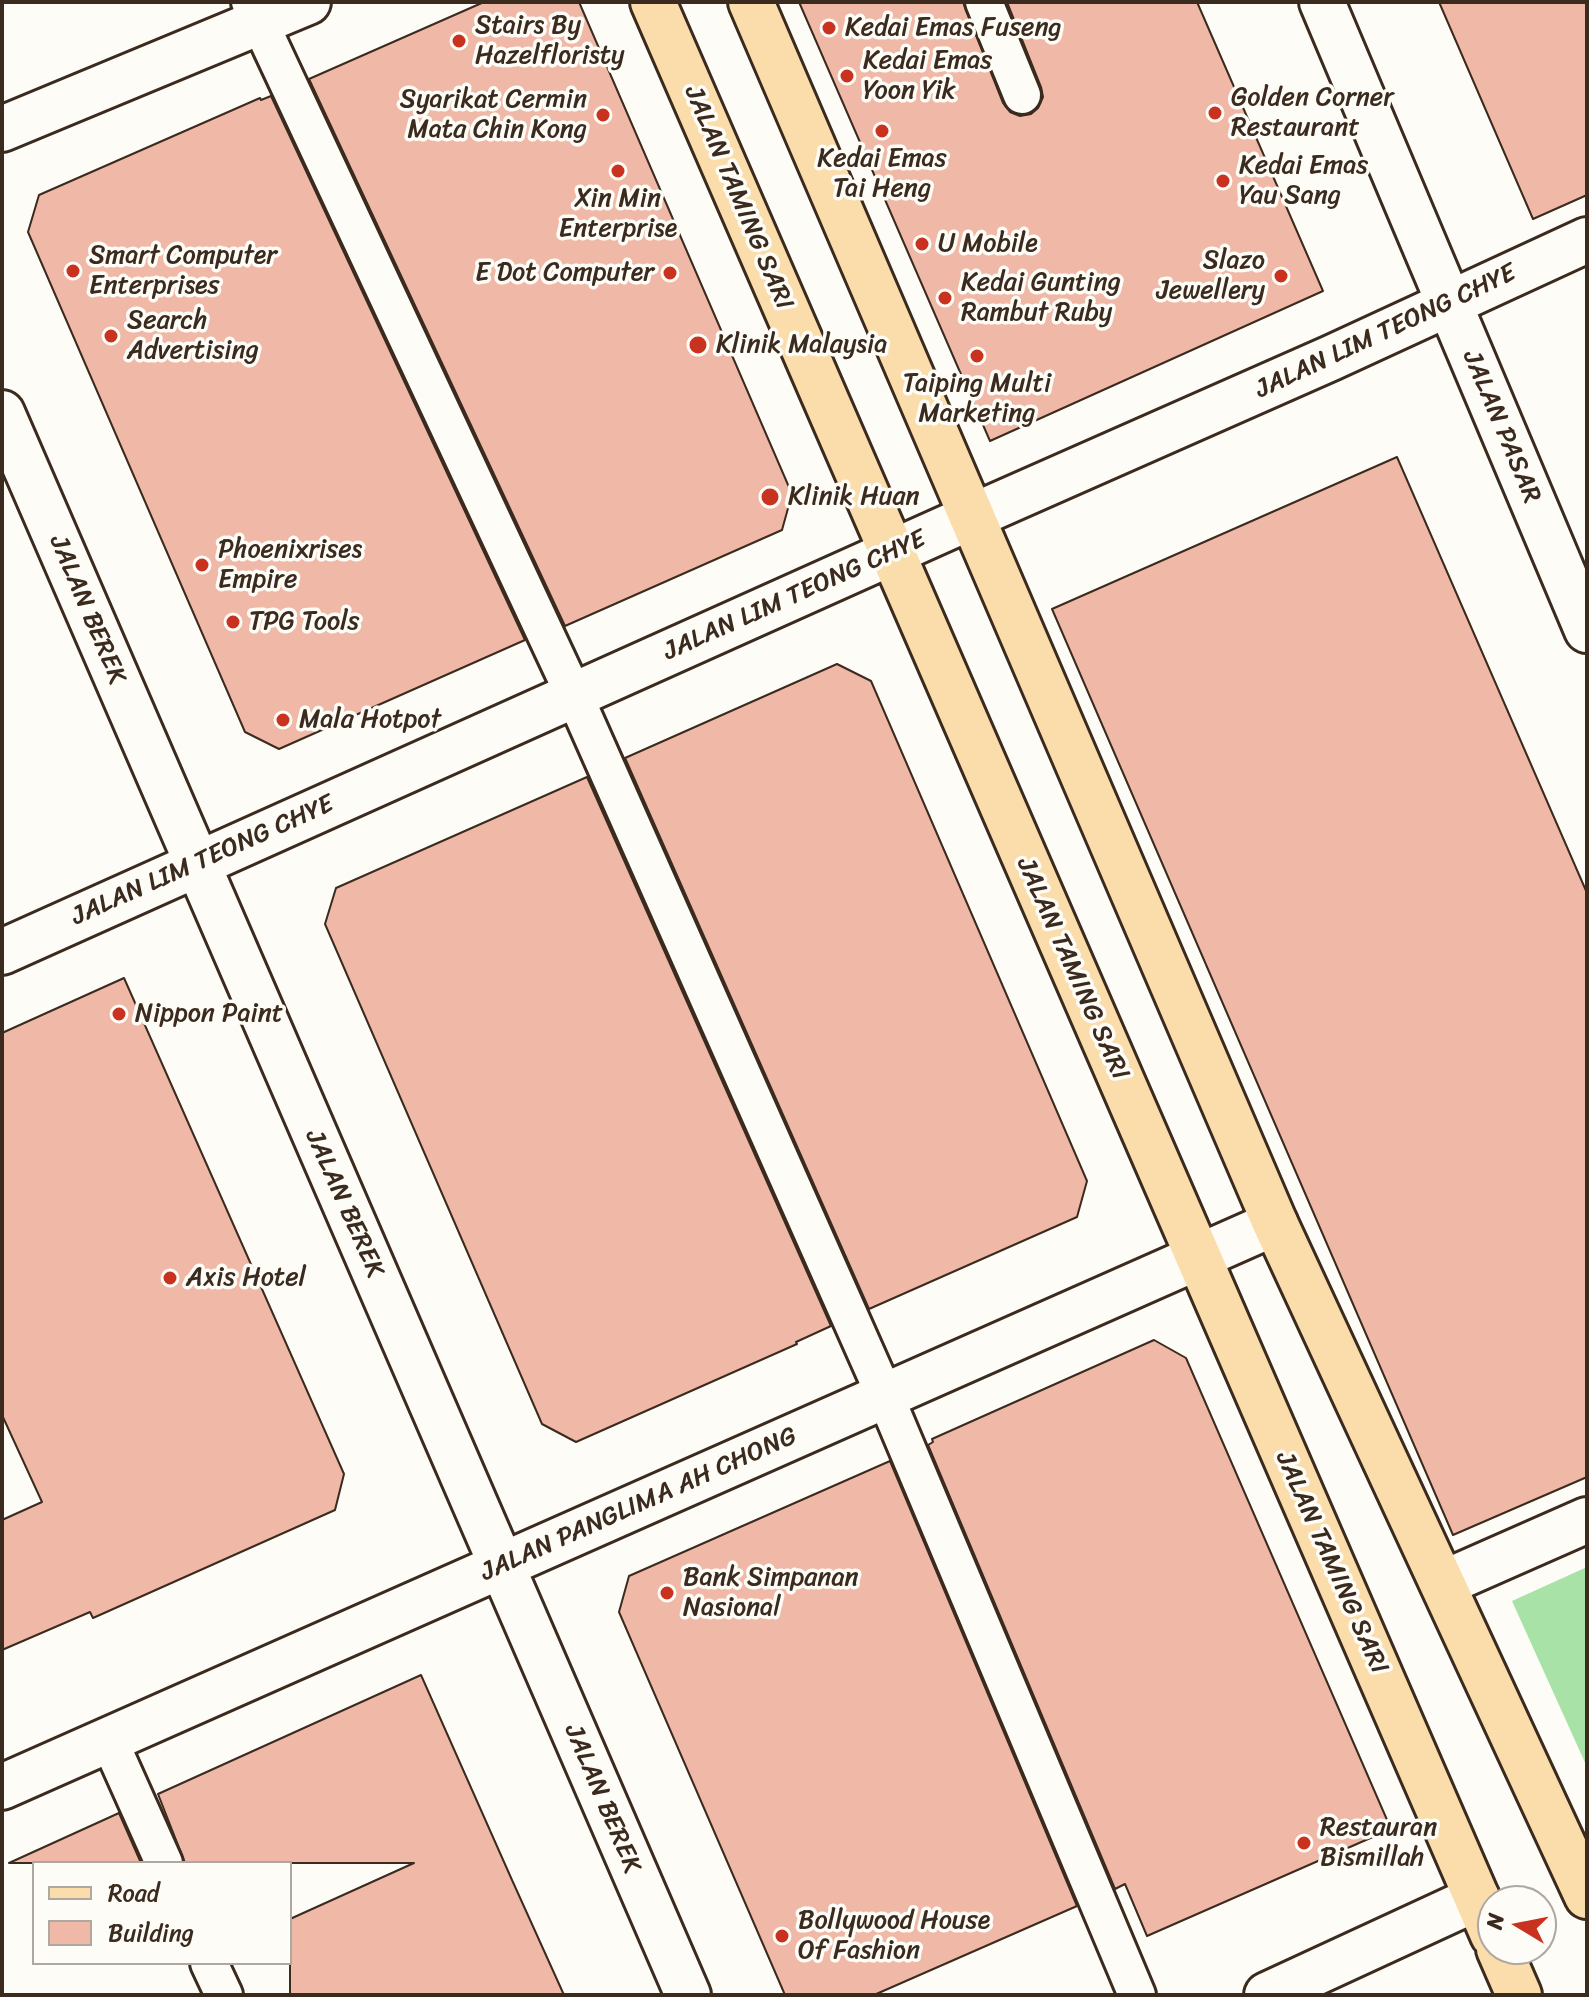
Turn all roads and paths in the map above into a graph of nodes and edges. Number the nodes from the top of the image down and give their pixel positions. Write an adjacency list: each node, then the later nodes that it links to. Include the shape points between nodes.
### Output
1 (308, 2): 6 (street)
2 (653, 2): 13 (main road, JALAN TAMING SARI)
3 (751, 2): 12 (main road)
4 (984, 2): 7 (lane)
5 (1322, 2): 10 (street, JALAN PASAR)
6 (254, 13): 8 (street); 15 (lane)
7 (1022, 95)
8 (2, 129)
9 (1587, 240): 10 (street, JALAN LIM TEONG CHYE)
10 (1449, 302): 12 (street, JALAN LIM TEONG CHYE); 14 (street, JALAN PASAR)
11 (2, 413): 16 (street, JALAN BEREK)
12 (971, 517): 13 (street, JALAN LIM TEONG CHYE); 18 (main road)
13 (891, 553): 15 (street, JALAN LIM TEONG CHYE); 19 (main road, JALAN TAMING SARI)
14 (1587, 630)
15 (574, 695): 16 (street, JALAN LIM TEONG CHYE); 20 (lane)
16 (196, 865): 17 (street, JALAN LIM TEONG CHYE); 22 (street, JALAN BEREK)
17 (2, 952)
18 (1275, 1223): 19 (street, JALAN PANGLIMA AH CHONG); 23 (main road)
19 (1198, 1258): 20 (street, JALAN PANGLIMA AH CHONG); 28 (main road, JALAN TAMING SARI)
20 (885, 1396): 22 (street, JALAN PANGLIMA AH CHONG); 34 (lane)
21 (1587, 1520): 23 (street)
22 (502, 1566): 24 (street, JALAN PANGLIMA AH CHONG); 33 (street, JALAN BEREK)
23 (1444, 1583): 27 (main road)
24 (109, 1740): 25 (street, JALAN PANGLIMA AH CHONG); 26 (lane)
25 (2, 1787)
26 (163, 1861)
27 (1585, 1885)
28 (1477, 1898)
29 (1477, 1919): 35 (street)
30 (210, 1965): 32 (lane)
31 (1506, 1965): 36 (main road)
32 (224, 1995)
33 (688, 1995)
34 (1137, 1995)
35 (1267, 1995)
36 (1519, 1995)

